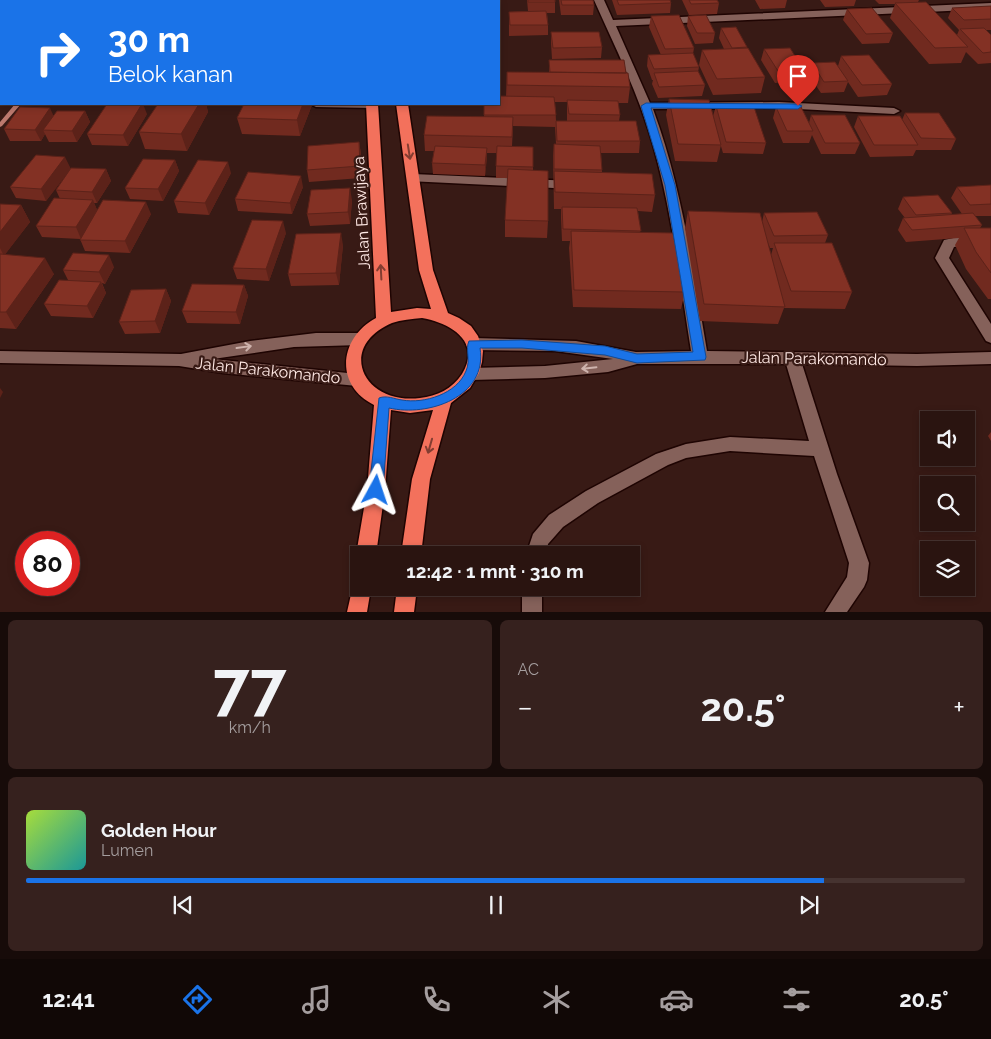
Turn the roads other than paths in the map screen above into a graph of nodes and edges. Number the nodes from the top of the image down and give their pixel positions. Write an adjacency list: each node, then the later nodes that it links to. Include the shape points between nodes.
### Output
1 (599, 0): 3 (street)
2 (991, 6): 3 (street)
3 (609, 23): 6 (street)
4 (372, 105): 12 (highway, Jalan Brawijaya, one-way to 4)
5 (402, 105): 8 (highway, one-way to 8)
6 (646, 106): 7 (street, via 779,106); 17 (street)
7 (894, 111)
8 (413, 178): 9 (street); 11 (highway, via 426,270)
9 (587, 186)
10 (991, 242): 13 (street, via 972,239 949,243 942,258)
11 (441, 316): 12 (highway, via 402,314); 15 (highway, via 467,332)
12 (384, 320): 14 (highway)
13 (991, 337)
14 (360, 339): 21 (street, Jalan Parakomando, one-way to 14, via 290,341); 23 (highway, via 354,352 353,367)
15 (474, 344): 18 (street, Jalan Parakomando, via 605,350); 22 (highway, via 476,359)
16 (0, 357): 21 (street, Jalan Parakomando)
17 (700, 357): 18 (street, Jalan Parakomando); 19 (street, Jalan Parakomando)
18 (637, 358): 22 (street, Jalan Parakomando, one-way to 22, via 608,366)
19 (792, 358): 20 (street, Jalan Parakomando); 26 (street)
20 (991, 358)
21 (179, 360): 23 (street, Jalan Parakomando)
22 (472, 374): 24 (highway)
23 (357, 380): 25 (highway)
24 (444, 399): 25 (highway, via 424,405 403,406); 28 (highway, one-way to 28, via 421,479)
25 (383, 401): 27 (highway, via 376,490)
26 (820, 449): 29 (street, via 730,444 686,451 662,459 592,497 556,521); 36 (street, via 859,563 857,580)
27 (367, 546)
28 (412, 546)
29 (538, 546)
30 (360, 596): 33 (highway)
31 (406, 596): 34 (highway)
32 (532, 596): 35 (street)
33 (357, 612)
34 (404, 612)
35 (532, 612)
36 (835, 612)

